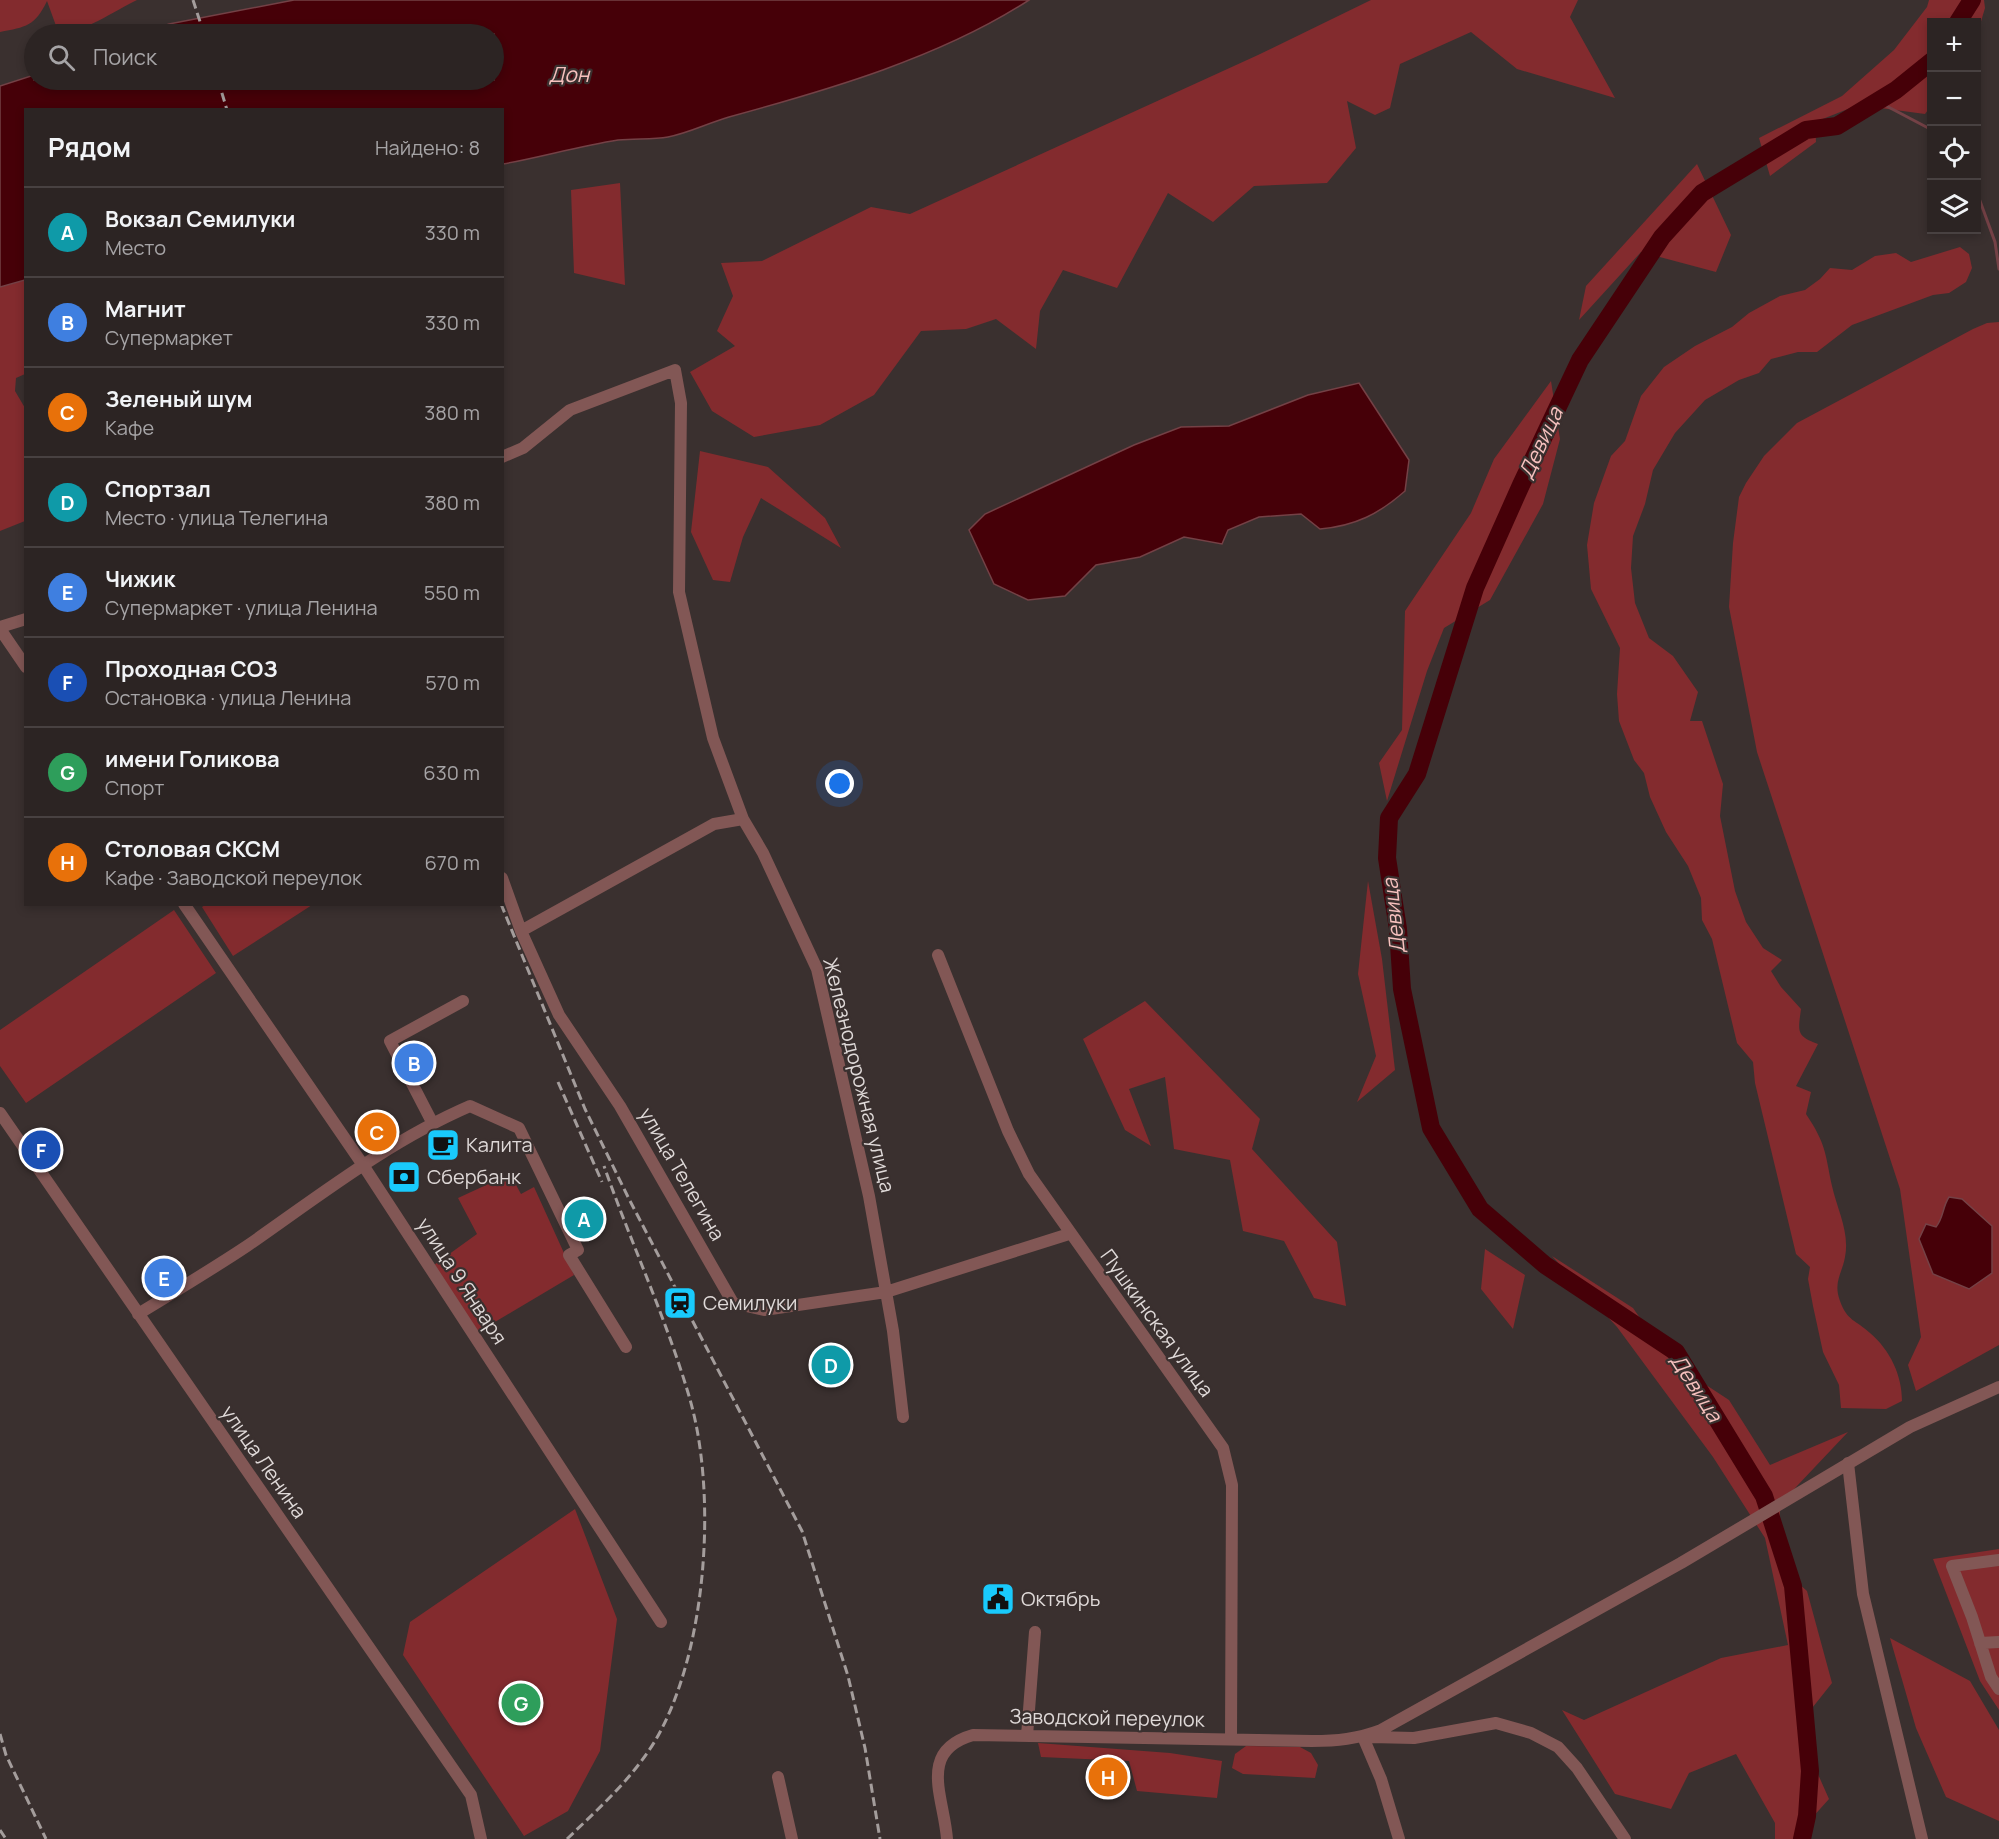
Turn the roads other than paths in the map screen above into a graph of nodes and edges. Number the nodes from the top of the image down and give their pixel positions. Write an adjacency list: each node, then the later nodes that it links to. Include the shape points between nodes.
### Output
1 (504, 456): 5 (street, Железнодорожная улица, via 523,448 570,410 675,369 681,403 679,591 713,738)
2 (24, 620): 3 (street)
3 (0, 628): 4 (street)
4 (24, 664)
5 (743, 819): 8 (street, via 714,824); 15 (street, Железнодорожная улица, via 764,853 817,969 869,1196)
6 (504, 885): 8 (street, улица Телегина)
7 (185, 906): 13 (street, улица 9 Января)
8 (520, 931): 15 (street, улица Телегина, via 559,1015 620,1106 733,1303 764,1310)
9 (938, 955): 14 (street, Пушкинская улица, via 1008,1131 1029,1174)
10 (463, 1000): 12 (street, via 390,1041)
11 (0, 1113): 16 (street, улица Ленина)
12 (432, 1122): 13 (street); 17 (street, via 470,1106 519,1128 578,1250 569,1255)
13 (363, 1165): 16 (street, via 244,1248); 22 (street, улица 9 Января)
14 (1069, 1234): 15 (street, улица Телегина); 29 (street, Пушкинская улица, via 1223,1448 1232,1485)
15 (886, 1292): 19 (street, Железнодорожная улица)
16 (138, 1314): 31 (street, улица Ленина, via 471,1796)
17 (627, 1347)
18 (1999, 1386): 20 (street, via 1910,1427)
19 (903, 1417)
20 (1848, 1463): 28 (street, via 1681,1563); 36 (street, via 1863,1594)
21 (1999, 1560): 25 (street, via 1952,1566)
22 (662, 1622)
23 (1035, 1632): 27 (street)
24 (1999, 1642): 25 (street)
25 (1980, 1643): 26 (street, via 1990,1677)
26 (1999, 1689)
27 (1027, 1736): 29 (street, Заводской переулок); 33 (street, Заводской переулок, via 973,1735 958,1739 939,1758 937,1776)
28 (1363, 1737): 29 (street, Заводской переулок, via 1312,1742); 34 (street); 35 (street, via 1414,1738 1496,1723 1531,1733 1558,1747 1577,1768)
29 (1231, 1739)
30 (778, 1776): 32 (street)
31 (481, 1839)
32 (792, 1839)
33 (947, 1839)
34 (1399, 1839)
35 (1625, 1839)
36 (1922, 1839)

